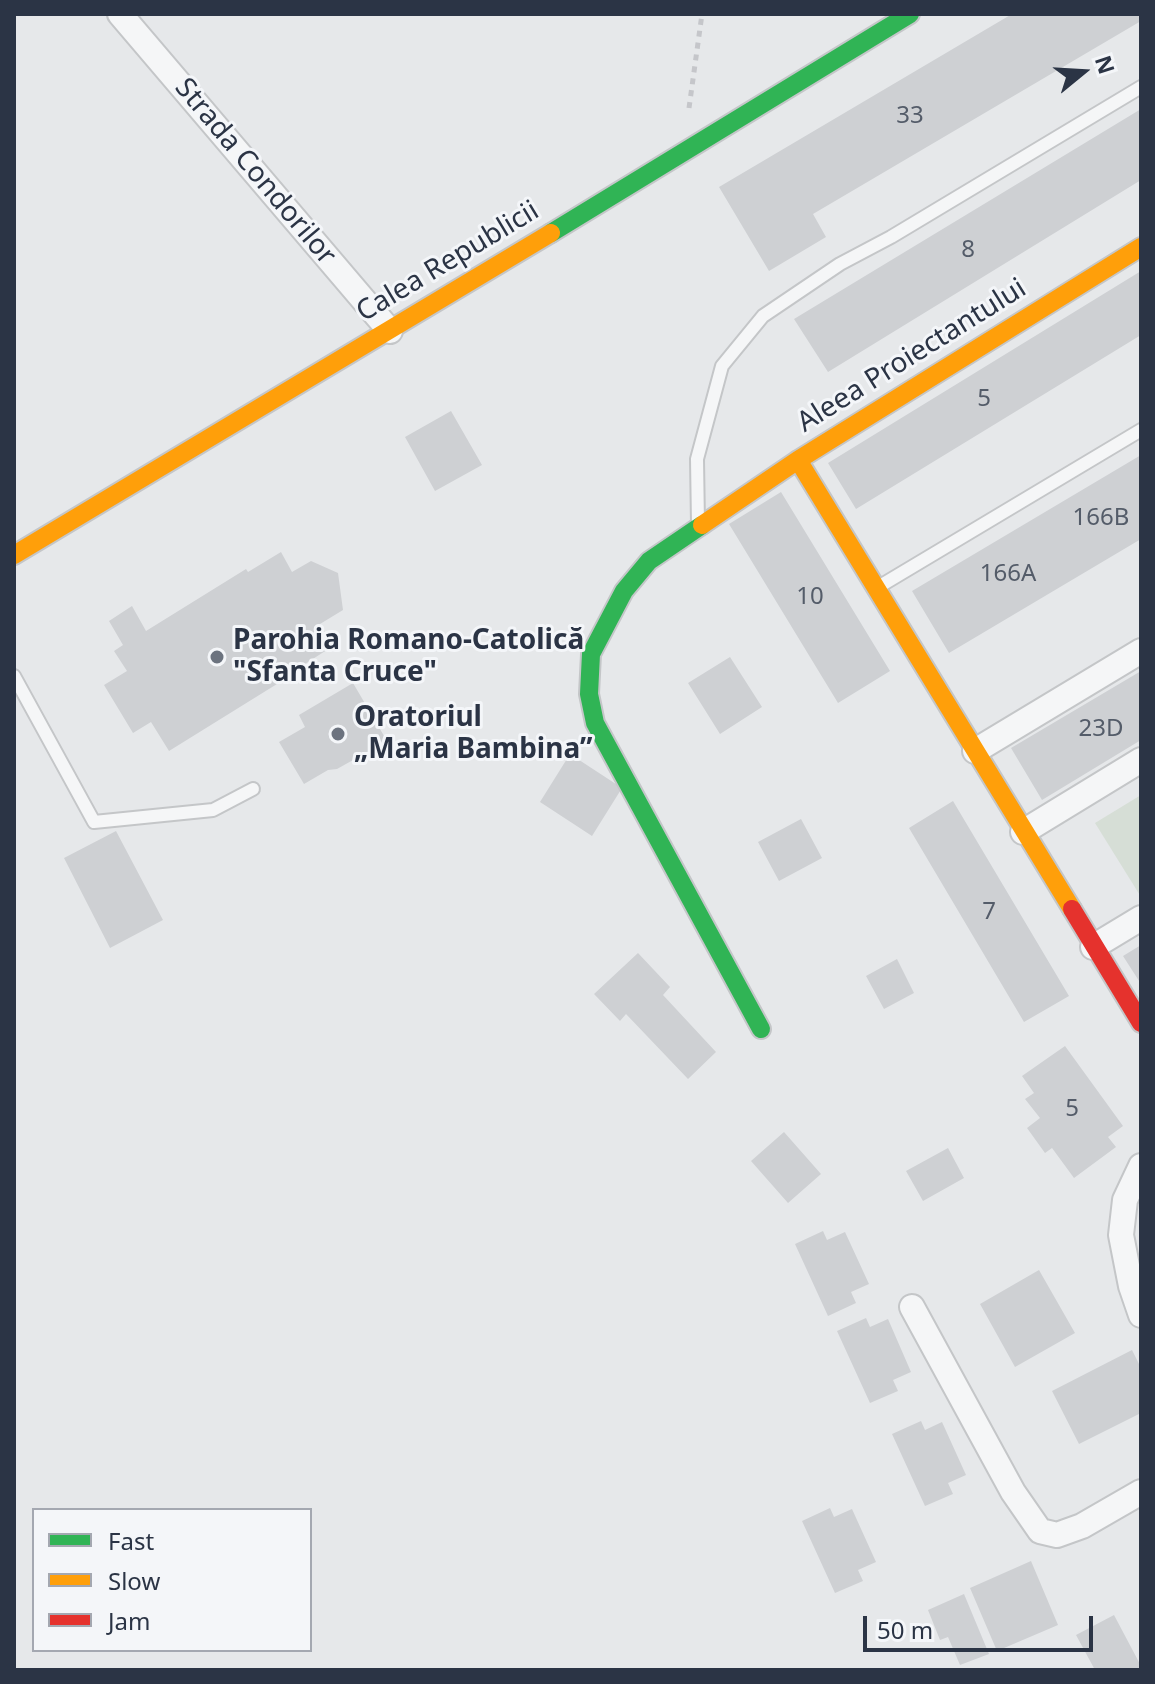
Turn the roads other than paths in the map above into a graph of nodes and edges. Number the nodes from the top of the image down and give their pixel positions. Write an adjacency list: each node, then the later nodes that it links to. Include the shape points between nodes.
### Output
1 (120, 14): 5 (street, Strada Condorilor)
2 (910, 14): 5 (street, Calea Republicii)
3 (1141, 87): 8 (lane, via 840,264 763,316 722,366 697,459)
4 (1141, 247): 7 (street, Aleea Proiectantului)
5 (390, 331): 9 (street, Calea Republicii)
6 (1141, 430): 10 (lane)
7 (798, 460): 8 (street); 10 (street, Aleea Proiectantului)
8 (698, 527): 20 (street, via 649,561 624,591 591,654 589,694 595,723)
9 (14, 555)
10 (876, 588): 13 (street, Aleea Proiectantului)
11 (1141, 651): 13 (street)
12 (14, 676): 15 (lane, via 94,822 213,810)
13 (975, 751): 16 (street, Aleea Proiectantului)
14 (1141, 760): 16 (street)
15 (253, 789)
16 (1023, 832): 18 (street, Aleea Proiectantului)
17 (1141, 918): 18 (street)
18 (1093, 947): 19 (street, Aleea Proiectantului)
19 (1141, 1023)
20 (761, 1029)
21 (1141, 1166): 23 (street, via 1125,1200 1121,1235)
22 (912, 1307): 24 (street, via 1013,1492 1040,1531 1057,1535 1082,1526)
23 (1141, 1315)
24 (1141, 1492)

